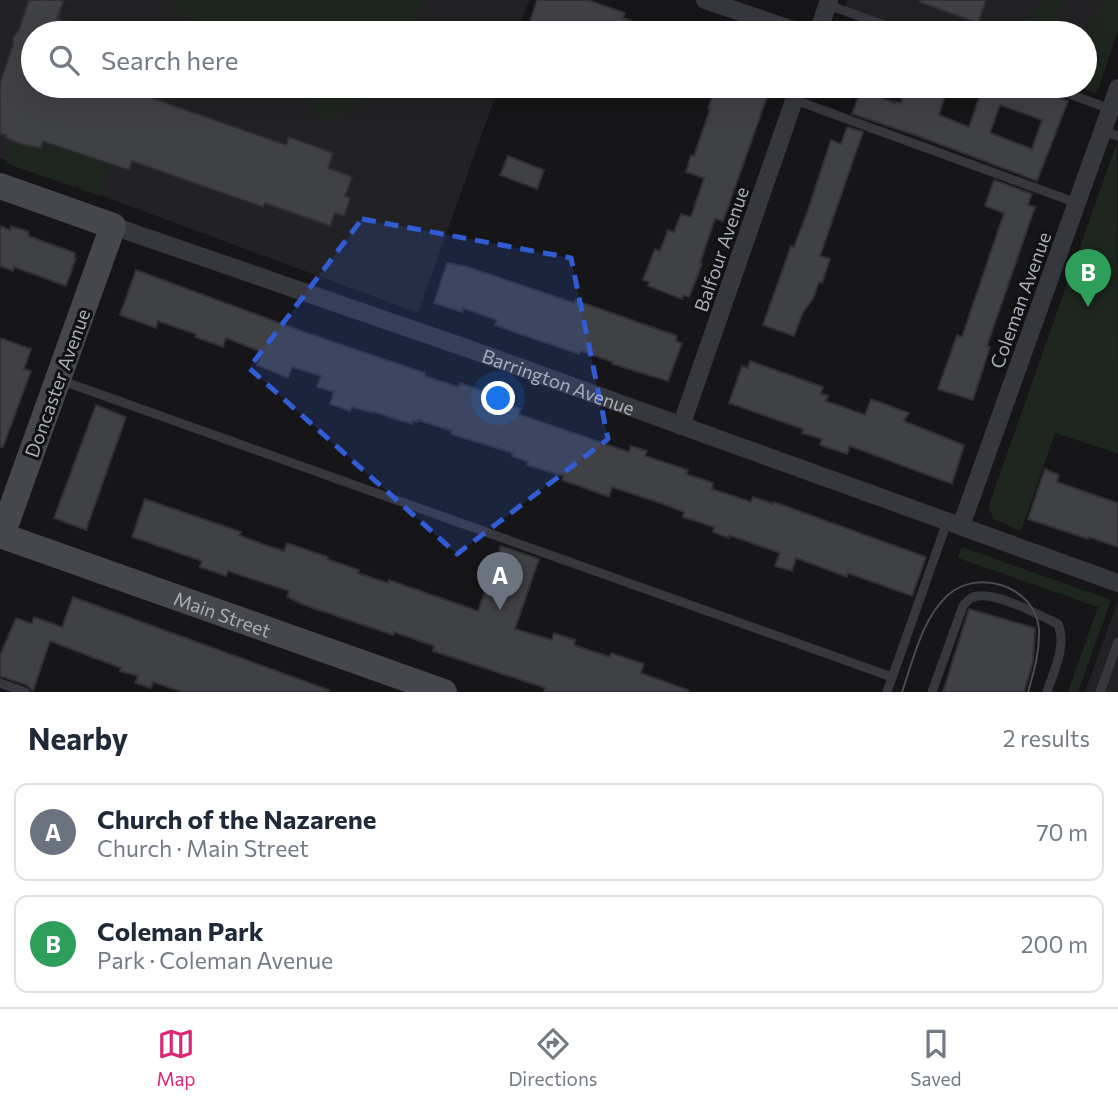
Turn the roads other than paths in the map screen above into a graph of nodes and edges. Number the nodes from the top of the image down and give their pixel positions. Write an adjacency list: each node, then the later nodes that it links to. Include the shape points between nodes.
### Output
1 (705, 0): 3 (street)
2 (829, 2): 4 (street); 5 (lane)
3 (767, 21)
4 (822, 21)
5 (877, 21)
6 (1118, 88): 10 (street, Coleman Avenue)
7 (795, 98): 16 (street, Balfour Avenue)
8 (810, 98): 13 (lane)
9 (1080, 98): 10 (lane)
10 (1110, 109): 11 (street, Coleman Avenue)
11 (1111, 134): 13 (street, Coleman Avenue)
12 (0, 186): 14 (street, Barrington Avenue)
13 (1077, 203): 17 (street, Coleman Avenue)
14 (113, 226): 15 (street, Doncaster Avenue); 16 (street, Barrington Avenue)
15 (58, 379): 18 (street, Doncaster Avenue); 21 (lane)
16 (681, 426): 17 (street, Barrington Avenue)
17 (954, 524): 19 (street, Barrington Avenue); 21 (lane)
18 (1, 537): 24 (street, Main Street)
19 (1118, 583)
20 (1118, 642): 28 (lane)
21 (892, 677): 25 (lane)
22 (0, 683): 23 (lane)
23 (25, 692)
24 (444, 692)
25 (887, 692)
26 (933, 692): 27 (lane, via 963,606 982,595 1058,624 1062,646)
27 (1047, 692)
28 (1100, 692)

